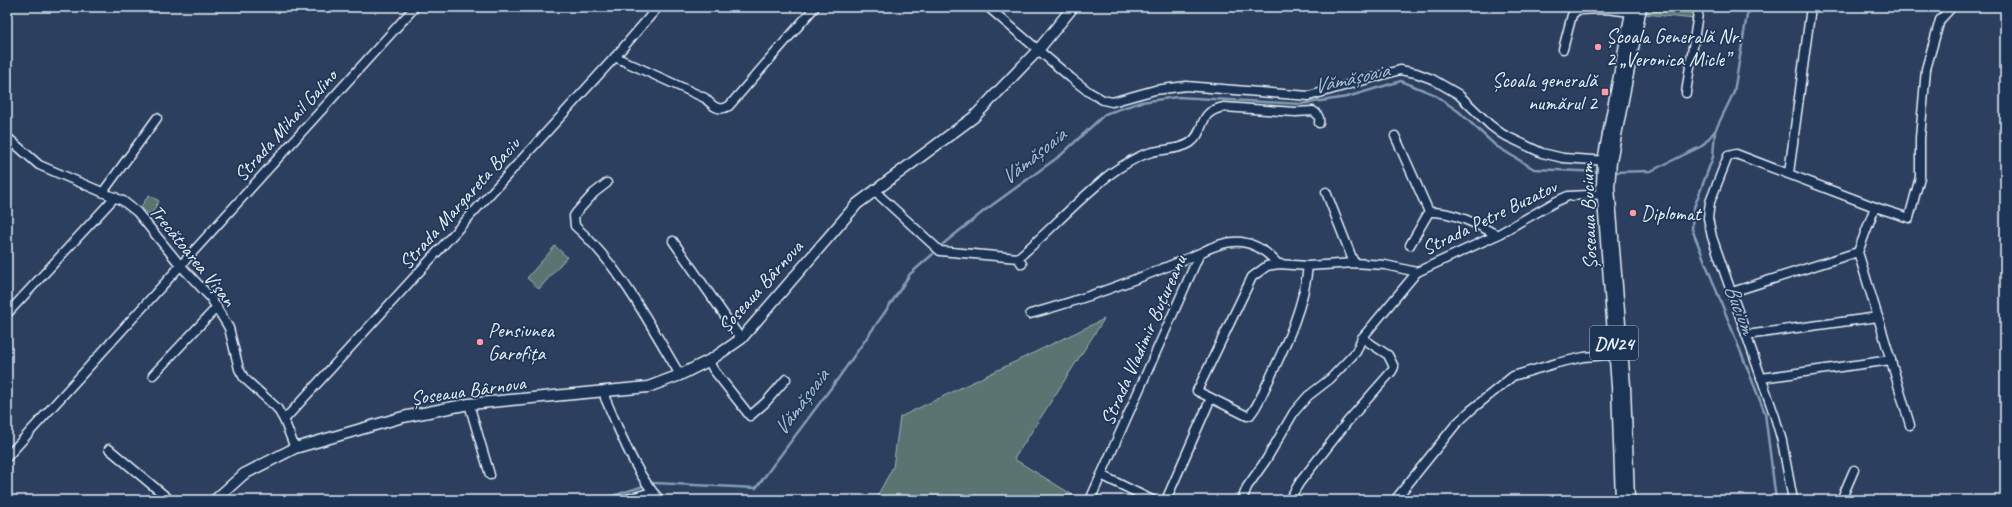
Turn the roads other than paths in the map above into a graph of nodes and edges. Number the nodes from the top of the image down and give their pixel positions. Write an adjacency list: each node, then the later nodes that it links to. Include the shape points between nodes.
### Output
1 (415, 7): 36 (street, Strada Mihail Galino)
2 (658, 7): 13 (street, Strada Margareta Baciu)
3 (815, 7): 13 (street, via 729,106 723,109 716,109 705,98)
4 (988, 7): 11 (street)
5 (1073, 7): 11 (main road, Șoseaua Bârnova)
6 (1641, 7): 19 (main road, Șoseaua Bucium / DN24)
7 (1699, 7): 14 (street)
8 (1811, 7): 20 (street)
9 (1952, 7): 27 (street, via 1940,20 1926,70 1920,138 1920,177 1909,218)
10 (1632, 10): 12 (street, via 1577,10 1572,15); 19 (main road, Șoseaua Bucium / DN24)
11 (1039, 49): 19 (street, via 1089,92 1112,102 1155,90 1186,86 1309,96 1400,70 1416,73 1458,94 1490,125 1530,148 1563,158); 22 (main road, Șoseaua Bârnova, via 965,126)
12 (1563, 49)
13 (615, 58): 57 (street, Strada Margareta Baciu)
14 (1686, 93)
15 (158, 118): 24 (street)
16 (1319, 123): 22 (street, via 1318,114 1313,111 1216,108 1207,114 1191,142 1179,148 1139,156 1115,170 1076,203 1020,261 940,251 880,196)
17 (1395, 136): 28 (street)
18 (7, 137): 24 (street, Trecătoarea Vișan, via 39,165)
19 (1607, 162): 23 (main road, Șoseaua Bucium / DN24)
20 (1789, 173): 27 (street); 39 (street, via 1736,154 1728,156 1720,172 1710,202 1708,218 1712,237)
21 (607, 183): 51 (street, via 594,192 576,213 575,226 596,246 629,290)
22 (876, 189): 46 (main road, Șoseaua Bârnova, via 857,204)
23 (1606, 190): 29 (street, Strada Petre Buzatov, via 1568,196); 47 (main road, Șoseaua Bucium / DN24)
24 (103, 192): 26 (street, Trecătoarea Vișan)
25 (1326, 192): 34 (street)
26 (115, 197): 36 (street, Trecătoarea Vișan, via 137,212); 41 (street)
27 (1875, 207): 32 (street)
28 (1429, 212): 29 (street, via 1447,213); 31 (street)
29 (1497, 235): 38 (street, Strada Petre Buzatov)
30 (673, 241): 46 (street)
31 (1410, 244)
32 (1858, 252): 39 (street); 43 (street)
33 (1200, 253): 35 (street, Strada Vladimir Buțureanu, via 1213,246 1237,240 1259,247 1270,254); 42 (street, via 1138,280 1078,301); 64 (street, Strada Vladimir Buțureanu)
34 (1354, 263): 37 (street, Strada Petre Buzatov); 38 (street, Strada Petre Buzatov, via 1385,264)
35 (1278, 264): 37 (street, Strada Petre Buzatov); 55 (street, Strada Petre Buzatov, via 1267,266 1252,277 1197,391)
36 (180, 266): 40 (street, Trecătoarea Vișan); 61 (street, Strada Mihail Galino)
37 (1308, 266): 55 (street, via 1301,303 1283,350 1254,411 1247,416)
38 (1417, 272): 45 (street)
39 (1732, 292): 44 (street)
40 (217, 307): 50 (street); 57 (street, Trecătoarea Vișan, via 229,328 238,369 244,378 277,408)
41 (7, 314)
42 (1030, 314)
43 (1878, 317): 44 (street); 48 (street)
44 (1746, 336): 52 (street)
45 (1362, 338): 73 (street, via 1356,352 1348,361 1308,396 1294,412); 74 (street, via 1388,355 1394,367 1348,421)
46 (741, 339): 49 (main road, Șoseaua Bârnova)
47 (1619, 354): 75 (street, via 1584,357 1513,376 1456,424); 76 (main road, Șoseaua Bucium / DN24); 77 (main road, Șoseaua Bucium / DN24)
48 (1891, 360): 52 (street); 58 (street)
49 (708, 361): 51 (main road, Șoseaua Bârnova); 53 (street, via 750,416)
50 (153, 375)
51 (680, 375): 54 (main road, Șoseaua Bârnova, via 648,387)
52 (1761, 378): 78 (street, via 1782,441)
53 (786, 379)
54 (605, 392): 56 (main road, Șoseaua Bârnova); 65 (street, via 605,398 623,439)
55 (1211, 398): 72 (street)
56 (469, 404): 59 (main road, Șoseaua Bârnova, via 403,417); 63 (street)
57 (284, 420): 59 (street, Trecătoarea Vișan)
58 (1910, 425)
59 (295, 448): 67 (main road, Șoseaua Bârnova, via 244,474)
60 (108, 449): 66 (street)
61 (7, 457)
62 (1854, 470): 79 (street)
63 (490, 475)
64 (1100, 475): 70 (street, Strada Vladimir Buțureanu); 71 (street)
65 (652, 492): 68 (street); 69 (street)
66 (170, 500)
67 (215, 500)
68 (624, 500)
69 (660, 500)
70 (1090, 500)
71 (1152, 500)
72 (1166, 500)
73 (1242, 500)
74 (1289, 500)
75 (1395, 500)
76 (1621, 500)
77 (1629, 500)
78 (1793, 500)
79 (1841, 500)

